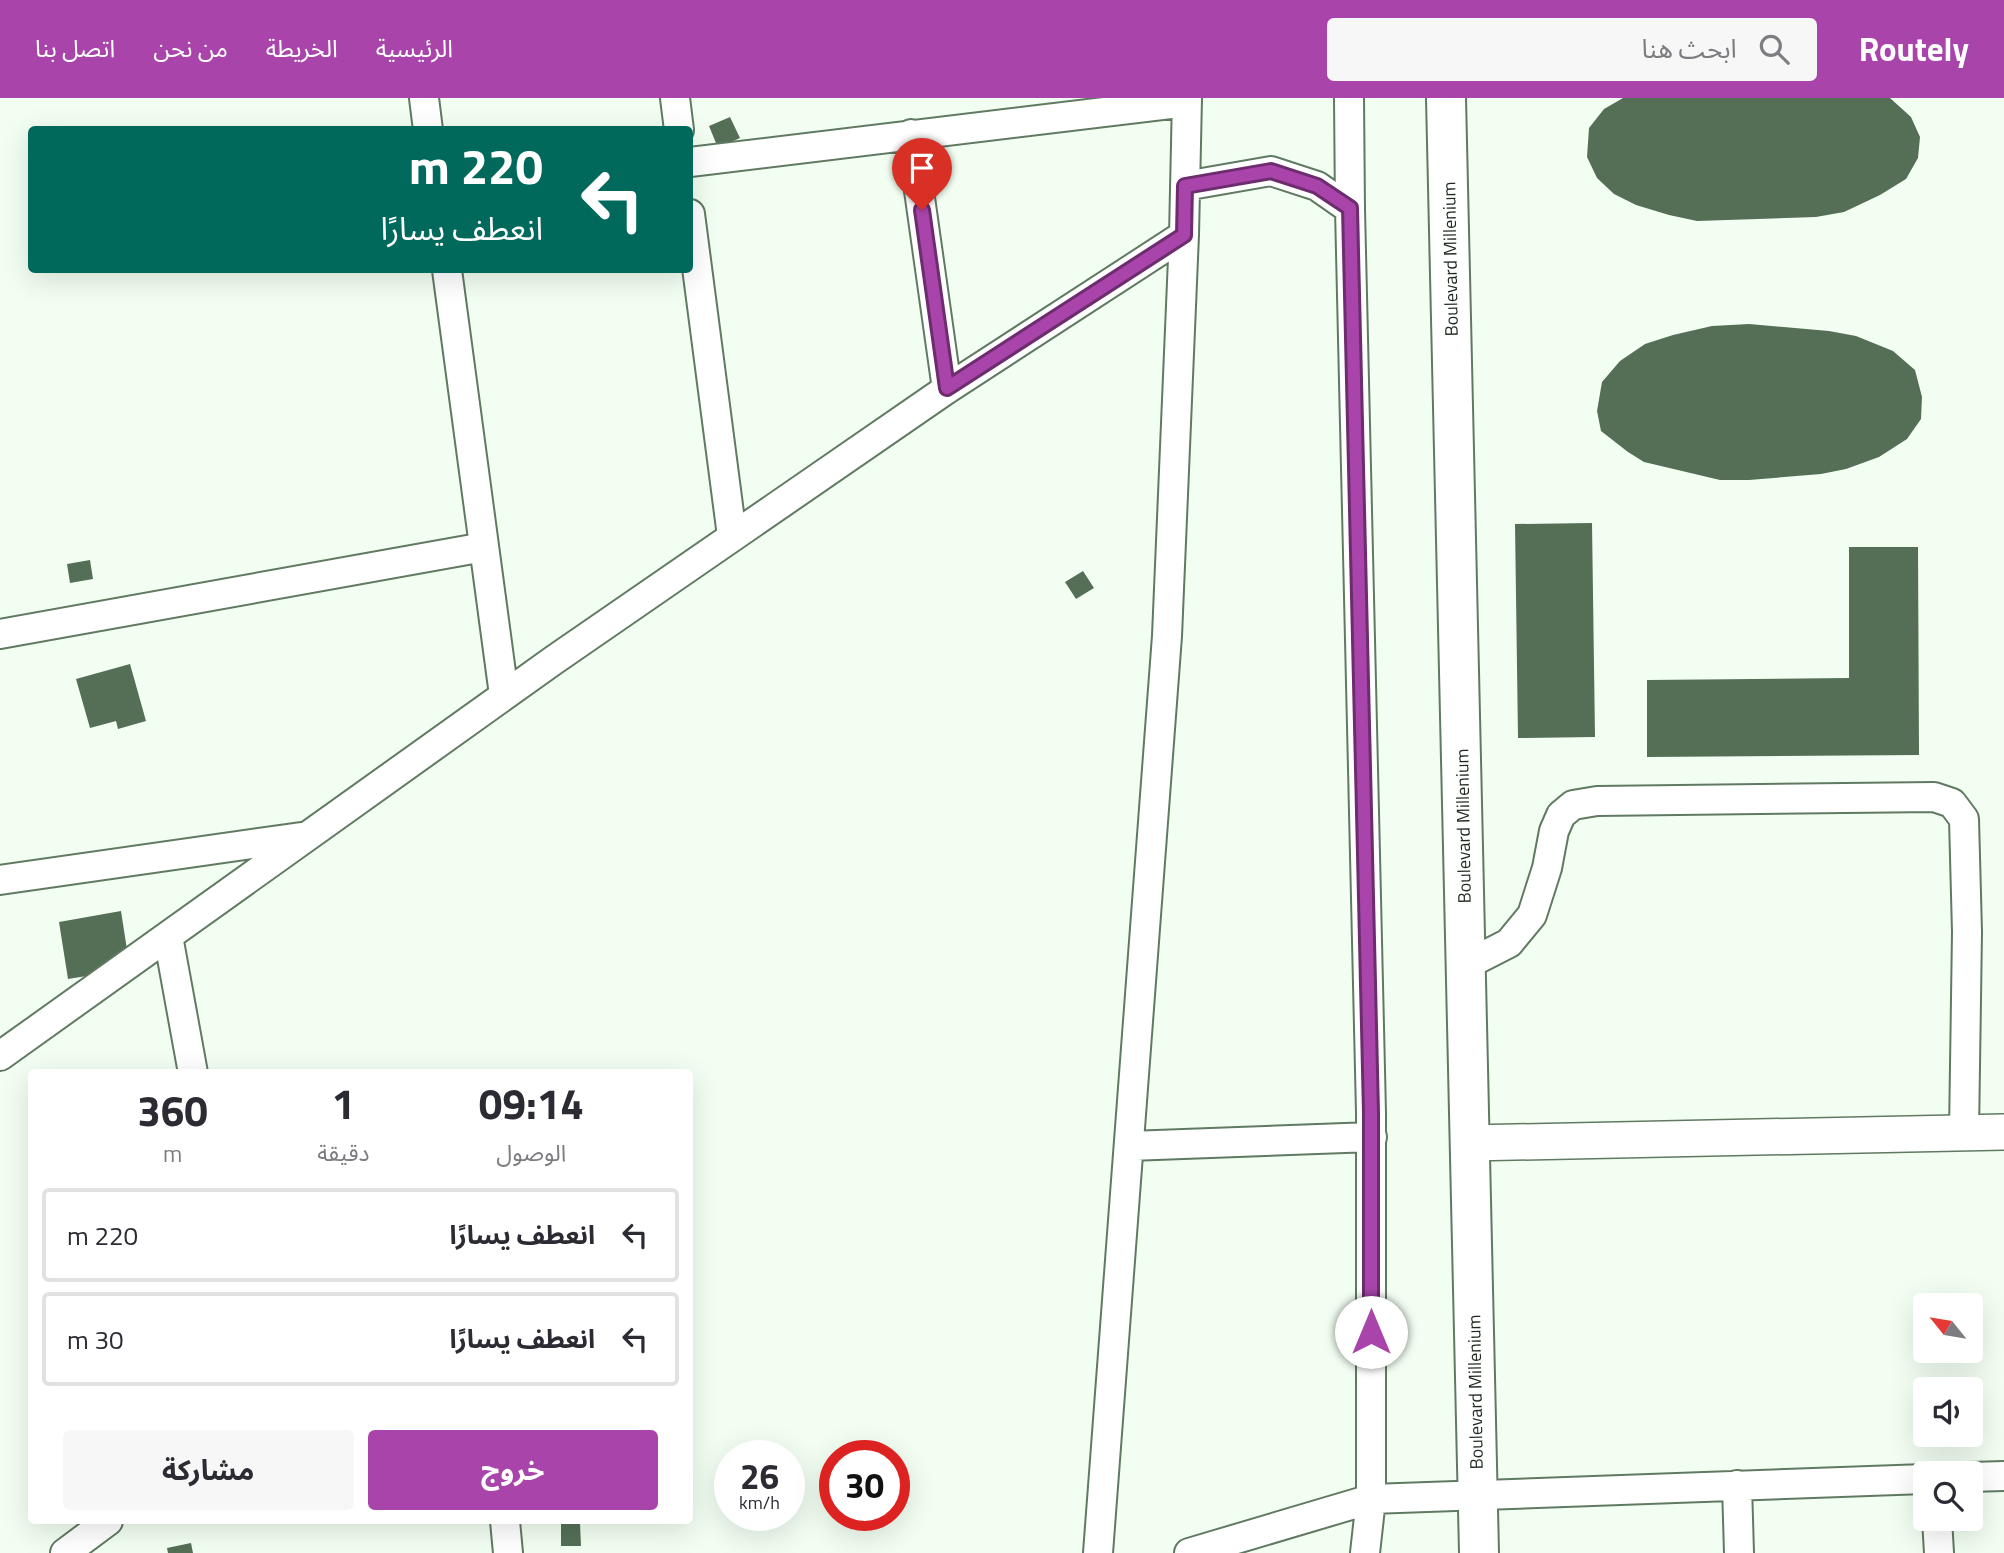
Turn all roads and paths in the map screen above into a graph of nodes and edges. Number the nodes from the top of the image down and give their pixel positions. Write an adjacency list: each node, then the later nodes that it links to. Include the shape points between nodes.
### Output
1 (424, 98): 6 (street)
2 (675, 98): 7 (street)
3 (1349, 98): 11 (street)
4 (1446, 98): 23 (main road, Boulevard Millenium)
5 (1187, 100): 8 (street); 10 (street)
6 (428, 126)
7 (678, 126)
8 (911, 134): 9 (street); 15 (street)
9 (693, 162)
10 (1185, 186): 11 (street, via 1271,171 1317,186); 12 (street)
11 (1350, 208): 28 (street)
12 (1184, 235): 15 (street); 30 (street, via 1167,636)
13 (693, 237): 16 (street)
14 (447, 273): 17 (street)
15 (947, 388): 16 (street)
16 (732, 536): 19 (street)
17 (484, 547): 18 (street); 19 (street)
18 (0, 634)
19 (504, 695): 20 (street)
20 (307, 836): 21 (street); 22 (street)
21 (0, 880)
22 (168, 936): 24 (street); 25 (street)
23 (1466, 965): 27 (street, via 1509,943 1532,915 1554,831 1573,805 1906,797 1934,797 1952,803 1964,820); 29 (main road, Boulevard Millenium)
24 (0, 1056)
25 (192, 1069)
26 (2004, 1132): 27 (street)
27 (1964, 1133): 29 (street)
28 (1371, 1137): 30 (street); 36 (street)
29 (1470, 1143): 35 (main road, Boulevard Millenium)
30 (1129, 1146): 42 (street)
31 (2004, 1476): 32 (street)
32 (1983, 1477)
33 (1913, 1479): 34 (street)
34 (1737, 1485): 35 (street); 46 (street)
35 (1478, 1494): 36 (street); 45 (main road, Boulevard Millenium)
36 (1371, 1499): 43 (street); 44 (street)
37 (104, 1524): 40 (street)
38 (505, 1524): 41 (street)
39 (1937, 1531): 47 (street)
40 (65, 1553)
41 (508, 1553)
42 (1098, 1553)
43 (1189, 1553)
44 (1366, 1553)
45 (1479, 1553)
46 (1739, 1553)
47 (1938, 1553)

